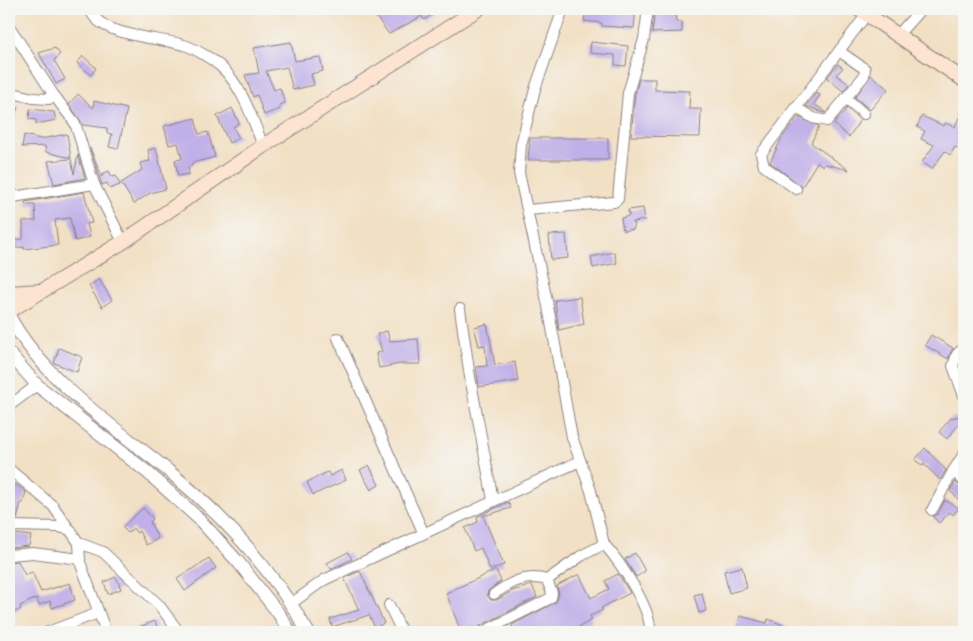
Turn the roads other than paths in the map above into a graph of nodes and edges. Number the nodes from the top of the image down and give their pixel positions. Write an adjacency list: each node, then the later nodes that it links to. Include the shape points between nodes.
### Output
1 (90, 9): 16 (street, via 98,22 130,34 187,46 220,66 244,99)
2 (478, 9): 16 (main road)
3 (562, 9): 20 (street, via 535,89 521,145 519,173)
4 (648, 9): 20 (street, via 644,39 628,93 618,199)
5 (922, 9): 8 (street)
6 (863, 11): 8 (main road); 9 (street)
7 (9, 26): 12 (street)
8 (897, 36): 10 (main road)
9 (839, 51): 13 (street, via 865,69 864,76); 14 (street)
10 (964, 80)
11 (9, 92): 12 (street, via 48,99)
12 (53, 94): 17 (street, via 75,124)
13 (846, 98): 14 (street, via 827,121 813,118); 15 (street)
14 (795, 107): 18 (street, via 761,154 761,160 764,166)
15 (864, 114)
16 (263, 146): 21 (main road)
17 (94, 184): 19 (street); 21 (street)
18 (796, 189)
19 (13, 197)
20 (528, 210): 34 (street, via 572,438)
21 (123, 242): 22 (main road)
22 (44, 291): 23 (main road); 25 (main road)
23 (9, 293)
24 (460, 310): 38 (street)
25 (9, 311)
26 (9, 316): 49 (street, via 32,353 55,378 172,474 229,526)
27 (338, 338): 42 (street)
28 (964, 348): 31 (street, via 957,354 953,366)
29 (9, 353): 30 (street)
30 (37, 385): 32 (street); 55 (street, via 147,472 198,518 239,563)
31 (964, 396)
32 (9, 406)
33 (964, 454): 36 (street)
34 (580, 461): 38 (street); 44 (street)
35 (9, 468): 41 (street, via 53,506)
36 (953, 472): 37 (street); 39 (street)
37 (964, 481)
38 (493, 500): 42 (street)
39 (932, 510)
40 (9, 526): 41 (street)
41 (71, 530): 43 (street)
42 (423, 532): 49 (street, via 324,580)
43 (79, 543): 46 (street); 54 (street, via 103,552 159,605)
44 (604, 544): 47 (street, via 580,556); 59 (street, via 631,582 650,624)
45 (9, 555): 46 (street, via 33,553)
46 (80, 559): 51 (street)
47 (548, 580): 48 (street, via 524,578 511,582); 58 (street, via 551,598)
48 (494, 594)
49 (292, 603): 56 (street)
50 (389, 605): 57 (street)
51 (98, 613): 52 (street); 53 (street)
52 (48, 632)
53 (106, 632)
54 (179, 632)
55 (290, 632)
56 (308, 632)
57 (402, 632)
58 (483, 632)
59 (650, 632)

